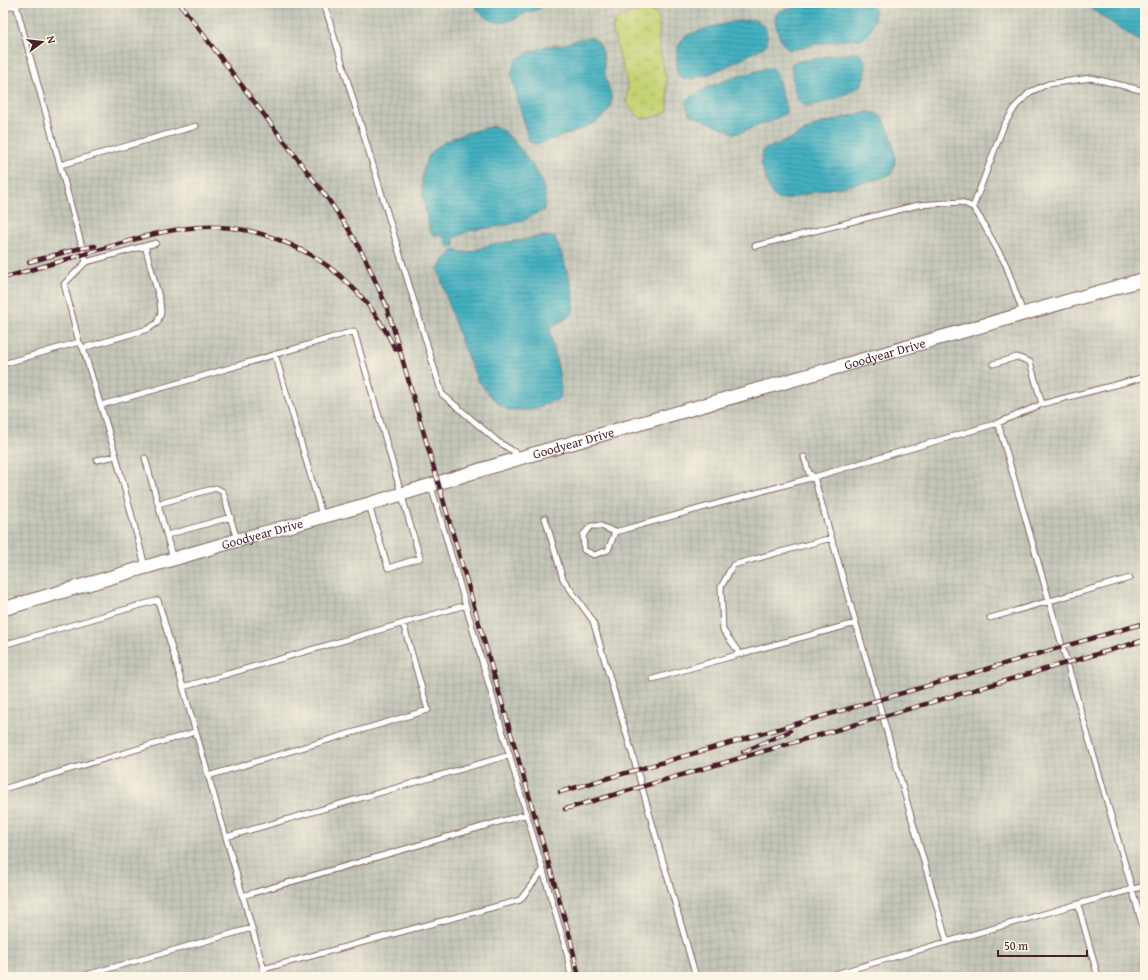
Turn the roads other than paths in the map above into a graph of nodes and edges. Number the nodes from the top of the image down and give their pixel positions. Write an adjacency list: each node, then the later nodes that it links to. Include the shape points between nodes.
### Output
1 (23, 3): 3 (lane)
2 (324, 3): 25 (lane, via 442,394 497,441)
3 (16, 4): 4 (lane); 7 (lane)
4 (3, 9)
5 (1145, 91): 8 (lane, via 1090,78 1048,84 1030,92 1016,106 1004,124)
6 (196, 126): 7 (lane)
7 (60, 165): 12 (lane)
8 (973, 207): 11 (lane, via 961,202 918,205); 14 (lane, via 1006,265)
9 (156, 243): 10 (lane)
10 (145, 246): 12 (lane); 16 (lane, via 160,301 161,313 157,323 148,330)
11 (755, 246)
12 (86, 262): 15 (lane, via 64,284)
13 (1145, 279): 14 (street, Goodyear Drive)
14 (1023, 314): 25 (street, Goodyear Drive)
15 (79, 342): 16 (lane); 18 (lane)
16 (84, 348): 22 (lane)
17 (275, 354): 22 (lane); 31 (lane, via 354,331); 34 (lane)
18 (3, 364)
19 (993, 364): 21 (lane, via 1016,357 1030,362)
20 (1145, 377): 21 (lane)
21 (1042, 404): 23 (lane)
22 (101, 405): 24 (lane)
23 (998, 423): 29 (lane); 44 (lane)
24 (116, 456): 28 (lane); 42 (lane)
25 (523, 457): 30 (street, Goodyear Drive)
26 (804, 457): 29 (lane, via 809,473)
27 (145, 458): 32 (lane)
28 (97, 460)
29 (814, 477): 37 (lane); 39 (lane)
30 (431, 484): 31 (street, Goodyear Drive); 45 (lane)
31 (402, 494): 33 (street, Goodyear Drive); 33 (lane, via 420,558 388,568)
32 (158, 504): 35 (lane, via 216,488 223,492); 38 (lane)
33 (369, 504): 34 (street, Goodyear Drive)
34 (322, 516): 40 (street, Goodyear Drive)
35 (230, 517): 38 (lane); 40 (lane)
36 (545, 518): 72 (lane, via 563,579 593,621)
37 (615, 532): 37 (lane, via 601,526 591,526 583,536 584,550 594,555 608,550)
38 (167, 535): 41 (lane)
39 (831, 538): 49 (lane); 51 (lane, via 733,565 721,588 723,630)
40 (238, 540): 41 (street, Goodyear Drive)
41 (173, 559): 42 (street, Goodyear Drive)
42 (146, 567): 46 (street, Goodyear Drive)
43 (1130, 578): 44 (lane)
44 (1050, 601): 47 (lane); 62 (lane)
45 (466, 605): 48 (lane); 55 (lane)
46 (3, 609)
47 (990, 618)
48 (403, 623): 53 (lane); 56 (lane, via 428,710)
49 (856, 623): 51 (lane); 67 (lane)
50 (3, 644): 53 (lane, via 158,600)
51 (740, 654): 52 (lane)
52 (653, 680)
53 (182, 687): 54 (lane)
54 (195, 732): 56 (lane); 57 (lane)
55 (510, 755): 58 (lane); 59 (lane)
56 (208, 776): 59 (lane)
57 (3, 789)
58 (527, 814): 60 (lane); 63 (lane)
59 (226, 837): 63 (lane)
60 (543, 870): 68 (lane, via 520,900); 71 (lane, via 567,953)
61 (1145, 886): 62 (lane)
62 (1132, 890): 64 (lane); 66 (lane)
63 (242, 896): 65 (lane)
64 (1078, 904): 67 (lane); 74 (lane)
65 (252, 928): 68 (lane); 69 (lane)
66 (1145, 934)
67 (947, 942): 73 (lane)
68 (263, 969): 70 (lane)
69 (79, 977)
70 (266, 977)
71 (571, 977)
72 (696, 977)
73 (825, 977)
74 (1098, 977)

